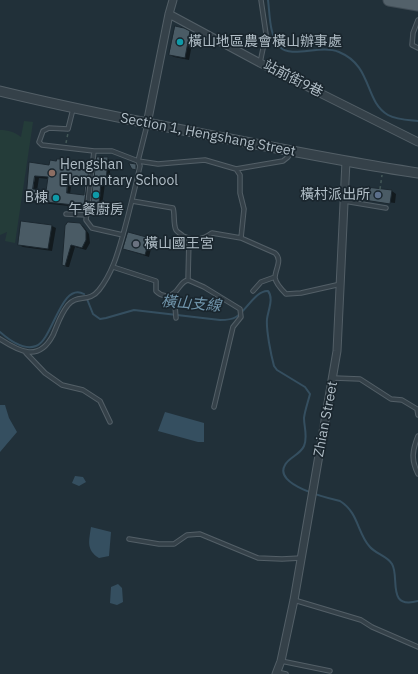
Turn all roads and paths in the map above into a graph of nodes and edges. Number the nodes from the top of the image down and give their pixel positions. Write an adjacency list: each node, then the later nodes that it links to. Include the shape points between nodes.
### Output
1 (173, 0): 5 (street)
2 (261, 0): 8 (lane, via 266,34)
3 (389, 0): 4 (main road)
4 (418, 5)
5 (169, 14): 8 (street, 站前街9巷); 11 (street)
6 (418, 20): 7 (lane, via 412,46)
7 (418, 48)
8 (260, 63): 13 (street, 站前街9巷)
9 (0, 91): 10 (street, Section 1, Hengshang Street)
10 (73, 109): 11 (street, Section 1, Hengshang Street); 12 (lane)
11 (147, 124): 15 (street, Section 1, Hengshang Street); 17 (lane)
12 (68, 129): 14 (path); 14 (lane, via 48,128 42,131 39,142 42,146)
13 (418, 142)
14 (65, 148): 16 (lane)
15 (292, 151): 18 (street, Section 1, Hengshang Street); 20 (lane, via 283,161)
16 (94, 152): 17 (lane, via 112,151); 27 (lane)
17 (138, 161): 20 (lane, via 158,164 205,160); 23 (lane, via 140,166)
18 (346, 161): 19 (street, Section 1, Hengshang Street); 24 (street, Zhian Street)
19 (384, 168): 21 (street, Section 1, Hengshang Street); 22 (path)
20 (236, 169): 30 (lane, via 240,174 240,193 244,209)
21 (418, 173)
22 (380, 189)
23 (132, 201): 28 (lane); 29 (lane, via 173,208 176,230)
24 (344, 201): 25 (lane); 34 (street, Zhian Street)
25 (386, 208)
26 (66, 214): 27 (lane)
27 (87, 215): 28 (lane, via 86,220 92,228)
28 (123, 234): 31 (lane)
29 (189, 238): 30 (lane, via 199,240 212,232); 33 (lane)
30 (240, 238): 32 (lane, via 278,256)
31 (113, 267): 36 (lane, via 156,281 156,291 159,294); 39 (lane, via 95,295 73,300 69,304 45,347)
32 (275, 277): 34 (lane, via 286,294); 35 (lane, via 261,282)
33 (188, 280): 36 (lane, via 184,280); 41 (lane, via 240,309 241,317 234,327)
34 (341, 284): 40 (street, Zhian Street)
35 (253, 291)
36 (174, 294): 37 (lane)
37 (176, 318)
38 (0, 339): 39 (lane)
39 (26, 353): 44 (lane, via 45,373 62,385 83,390 100,401)
40 (334, 378): 42 (lane, via 360,379 391,399 402,400); 48 (street, Zhian Street)
41 (214, 407)
42 (417, 409): 43 (lane)
43 (418, 414)
44 (110, 422)
45 (418, 436): 46 (lane, via 413,448 414,464)
46 (418, 474)
47 (129, 539): 48 (lane, via 174,544 187,535 200,534 258,558)
48 (301, 558): 49 (street, Zhian Street)
49 (294, 600): 50 (lane, via 361,620); 51 (street, Zhian Street)
50 (418, 647)
51 (281, 661): 52 (lane); 53 (street, Zhian Street)
52 (330, 671)
53 (277, 673): 54 (lane)
54 (286, 674)

